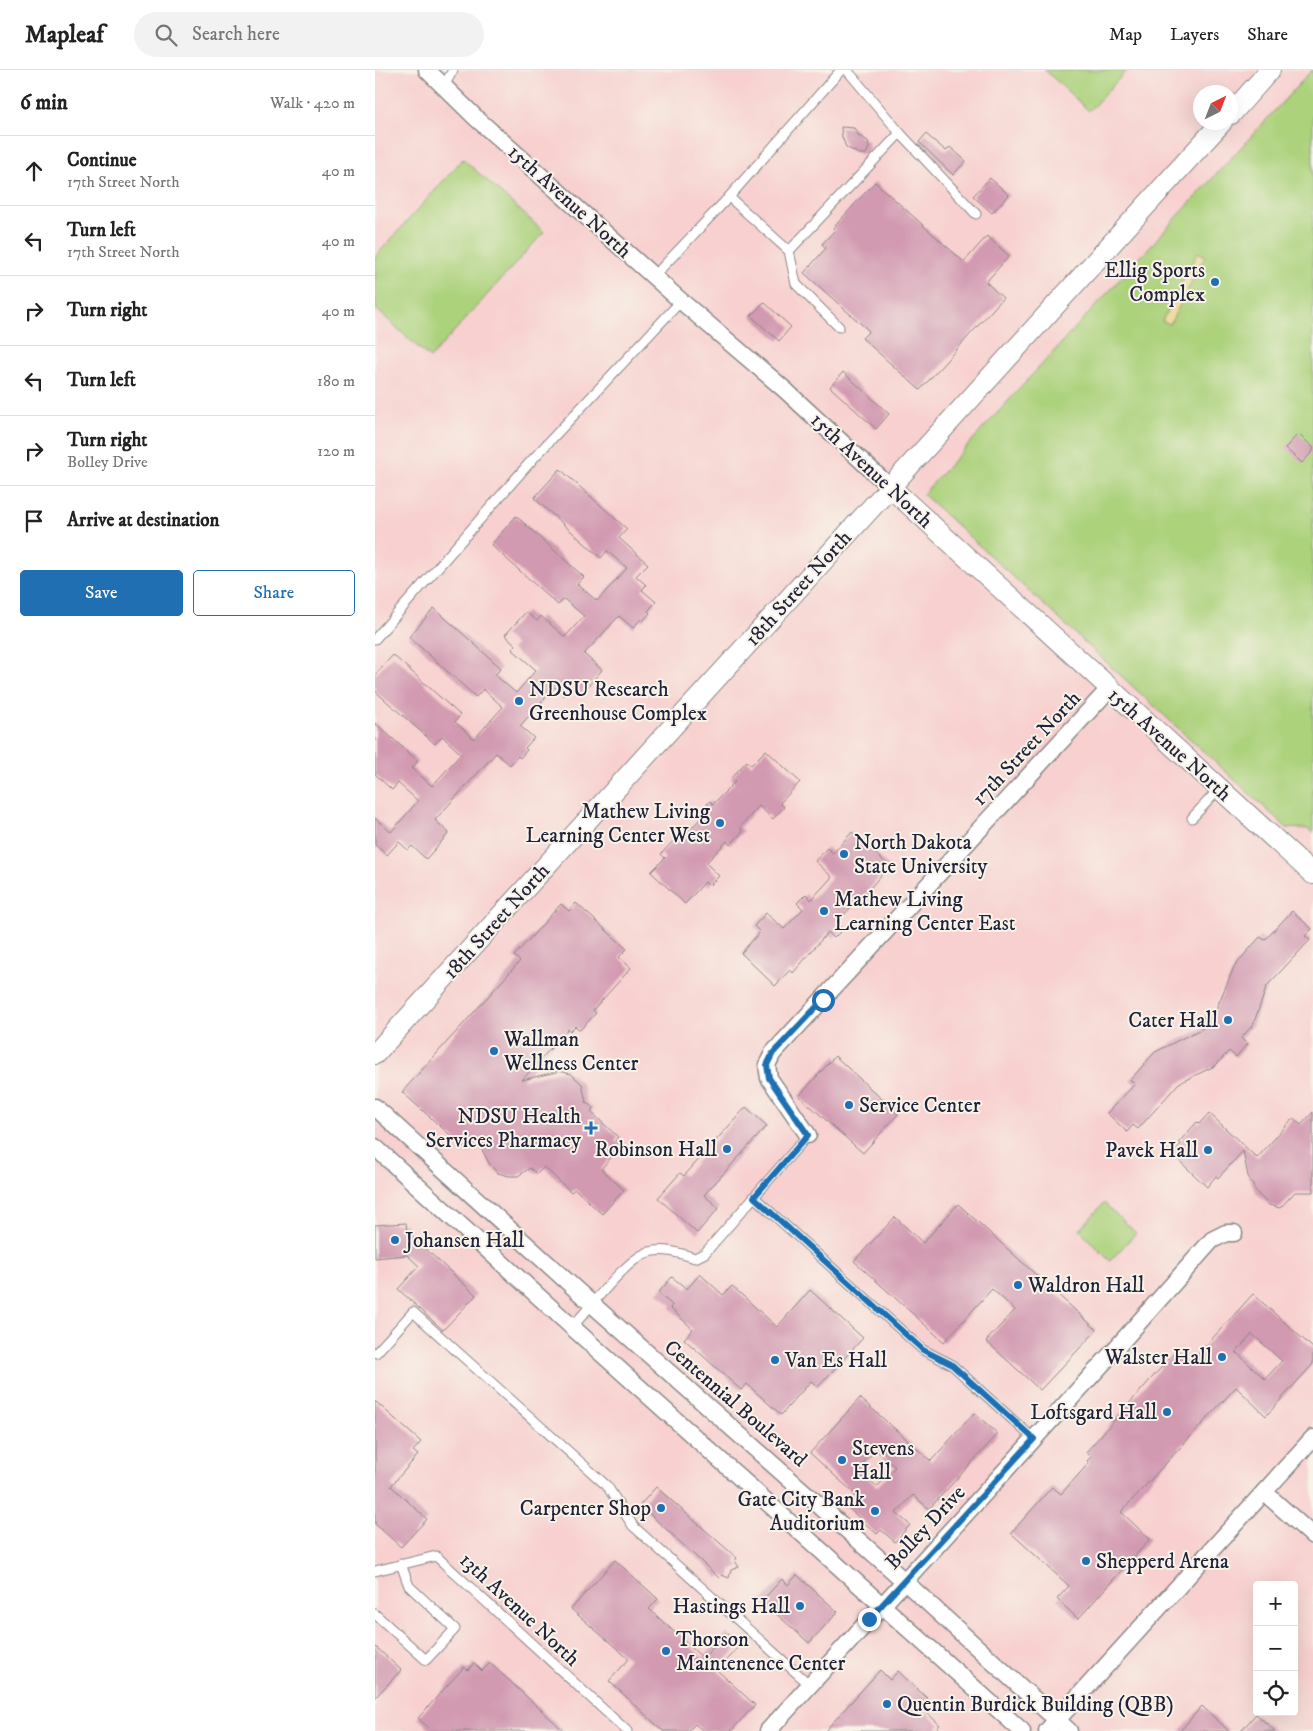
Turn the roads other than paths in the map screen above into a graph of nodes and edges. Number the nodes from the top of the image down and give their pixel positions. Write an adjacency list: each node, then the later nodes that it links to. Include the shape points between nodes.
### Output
1 (427, 70): 6 (street, 15th Avenue North)
2 (453, 70): 6 (lane)
3 (841, 70): 10 (lane)
4 (847, 70): 9 (lane)
5 (1270, 70): 7 (street)
6 (444, 86): 13 (street, 15th Avenue North)
7 (1238, 106)
8 (1215, 130): 16 (street, 18th Street North)
9 (901, 133): 11 (lane); 12 (lane)
10 (729, 197): 12 (lane); 13 (lane)
11 (976, 214)
12 (789, 250): 15 (lane, via 796,284)
13 (654, 276): 14 (street, 15th Avenue North)
14 (681, 300): 16 (street, 15th Avenue North); 17 (lane, via 532,460)
15 (839, 327)
16 (890, 487): 18 (street, 15th Avenue North); 22 (street, 18th Street North)
17 (375, 639)
18 (1110, 688): 19 (street, 15th Avenue North); 24 (street, 17th Street North, via 773,1053 767,1065 769,1078)
19 (1220, 788): 20 (lane); 21 (street, 15th Avenue North)
20 (1192, 818)
21 (1313, 874)
22 (375, 1054)
23 (375, 1108): 28 (street, Centennial Boulevard)
24 (808, 1135): 26 (lane)
25 (375, 1147): 29 (street)
26 (754, 1197): 28 (lane, via 705,1252 695,1258 673,1251 649,1252 631,1262); 32 (lane, via 923,1350 951,1364)
27 (1234, 1233): 32 (street, Bolley Drive, via 1212,1240)
28 (593, 1305): 29 (lane); 38 (street, Centennial Boulevard)
29 (572, 1327): 39 (street)
30 (376, 1353): 41 (lane, via 413,1312 607,1486 633,1526)
31 (1313, 1438): 34 (street)
32 (1034, 1439): 38 (street, Bolley Drive)
33 (1313, 1454): 34 (street)
34 (1268, 1495): 35 (street); 42 (street)
35 (1313, 1536)
36 (401, 1564): 37 (lane, 13th Avenue North); 40 (lane, via 409,1586 455,1629 427,1660); 44 (lane, 13th Avenue North, via 435,1556)
37 (375, 1571)
38 (904, 1581): 39 (street, Bolley Drive); 42 (street, Centennial Boulevard)
39 (882, 1605): 41 (street, Bolley Drive); 45 (street)
40 (375, 1614)
41 (810, 1685): 43 (street, Bolley Drive)
42 (1060, 1728)
43 (772, 1730)
44 (627, 1731)
45 (1022, 1731)

